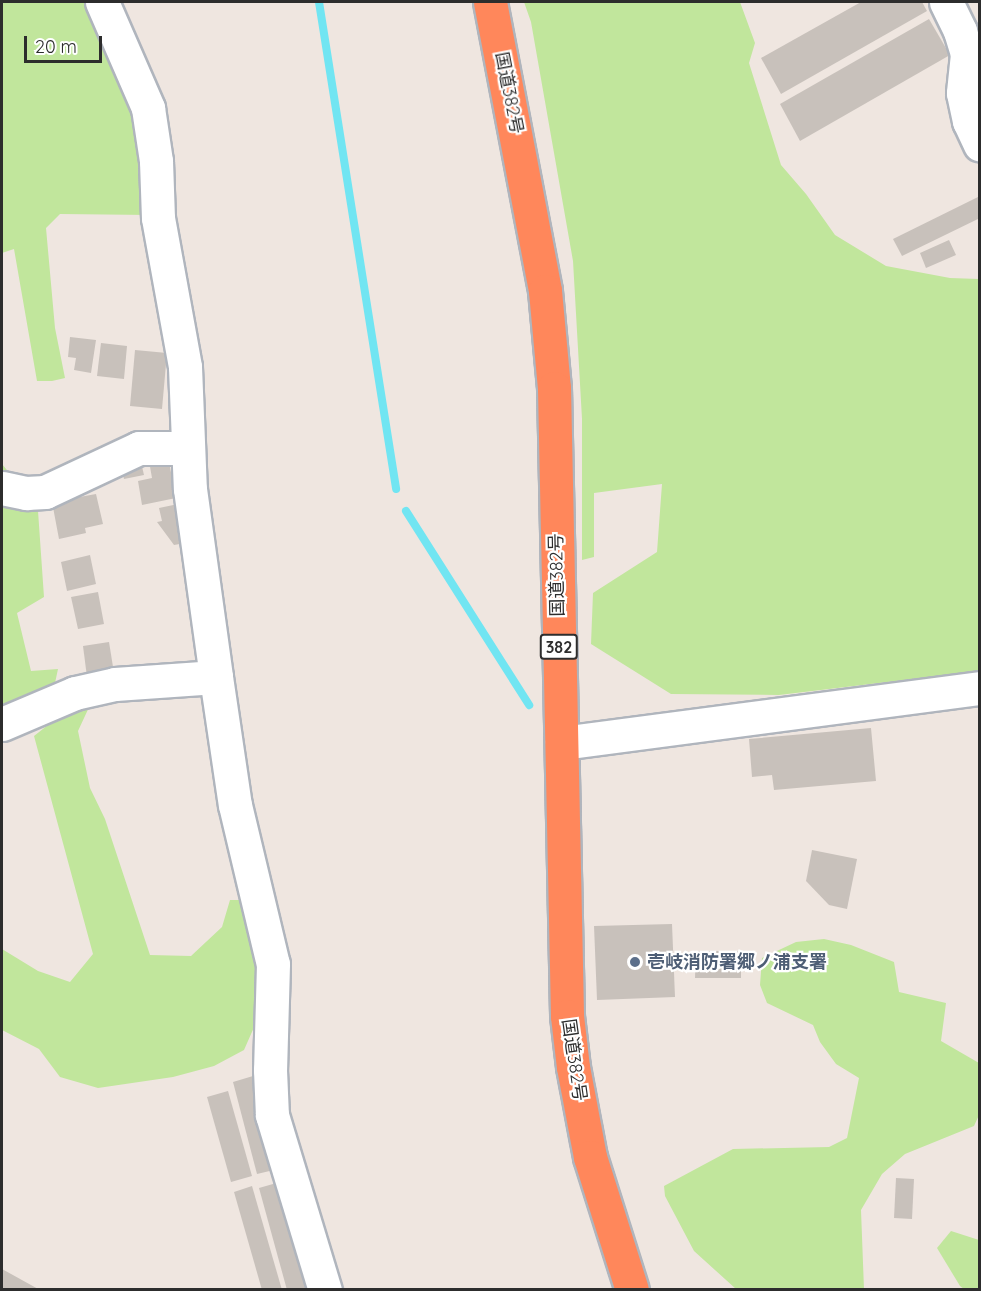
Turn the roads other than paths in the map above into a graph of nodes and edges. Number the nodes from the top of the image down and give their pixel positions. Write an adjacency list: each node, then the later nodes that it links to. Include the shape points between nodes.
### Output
1 (102, 2): 5 (street, via 148,108 156,160 158,218 185,367)
2 (490, 2): 10 (highway, 国道382号 / 382, via 545,291 554,388)
3 (946, 2): 4 (street, via 967,54 963,93)
4 (980, 145)
5 (187, 448): 6 (street, via 139,448 45,492); 7 (street)
6 (2, 488)
7 (216, 676): 9 (street, via 85,690); 11 (street, via 236,805 273,964 272,1115)
8 (980, 688): 10 (street)
9 (2, 724)
10 (562, 743): 12 (highway, 国道382号 / 382, via 564,929 573,1067 590,1157)
11 (325, 1290)
12 (632, 1290)

